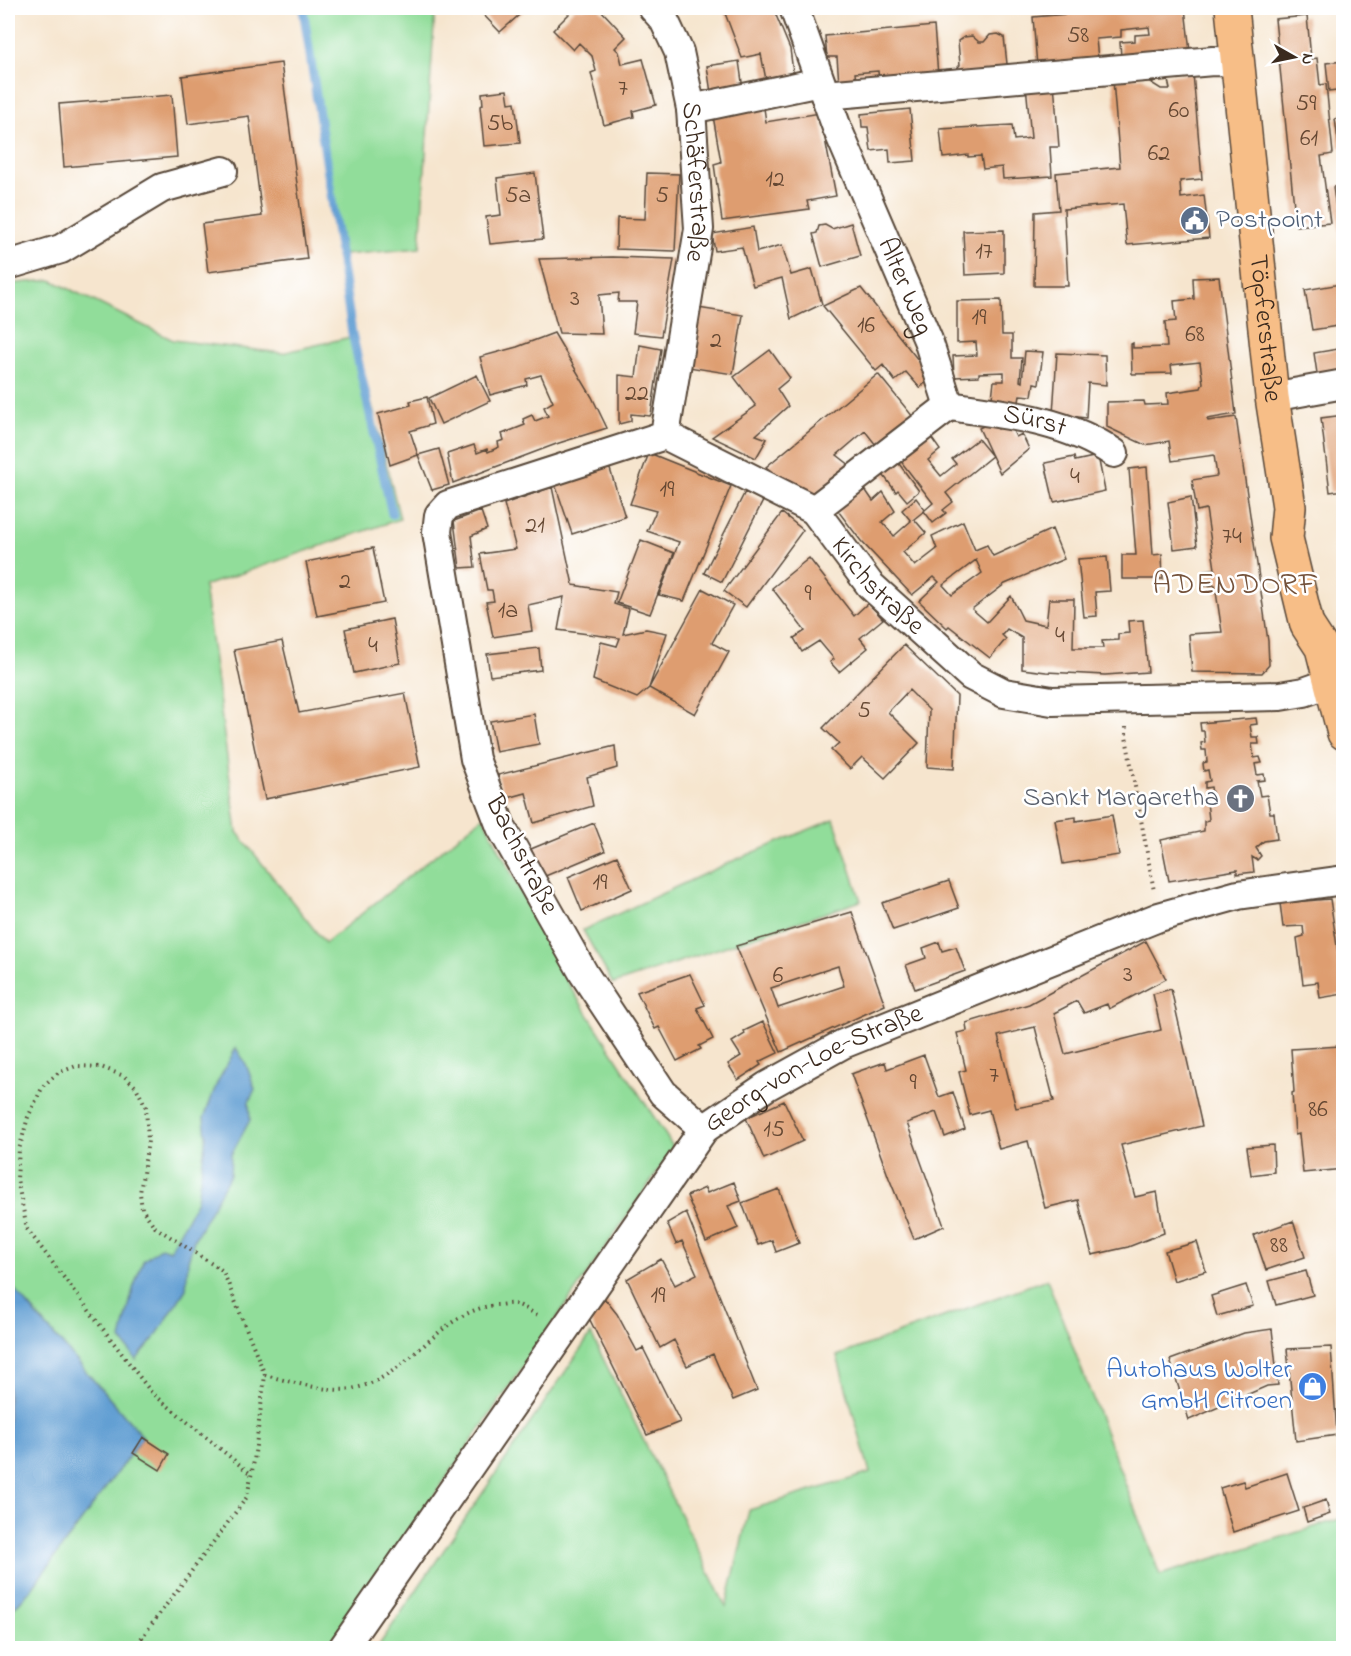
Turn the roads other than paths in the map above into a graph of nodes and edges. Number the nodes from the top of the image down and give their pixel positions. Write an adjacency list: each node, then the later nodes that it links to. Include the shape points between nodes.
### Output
1 (653, 8): 6 (street, Schäferstraße, via 664,20 679,52)
2 (794, 8): 5 (street, Alter Weg)
3 (1232, 8): 4 (main road, Töpferstraße)
4 (1238, 62): 5 (street); 10 (main road, Töpferstraße)
5 (822, 88): 6 (street); 11 (street, Alter Weg, via 928,340)
6 (691, 109): 12 (street, Schäferstraße, via 699,229)
7 (223, 171): 8 (street, via 162,188 61,249)
8 (8, 265)
9 (1344, 384): 10 (street)
10 (1272, 397): 15 (main road, Töpferstraße, via 1289,507 1304,523 1309,540 1327,620 1322,648)
11 (949, 406): 13 (street, Sürst, via 1032,418 1094,439); 14 (street)
12 (665, 435): 14 (street, Kirchstraße); 18 (street, Bachstraße, via 448,505 438,515 439,543 476,759 501,827 584,974 663,1092)
13 (1114, 453)
14 (814, 510): 15 (street, Kirchstraße, via 870,585 971,676 1004,693 1052,701 1280,696)
15 (1337, 680): 16 (main road, Töpferstraße)
16 (1344, 733)
17 (1344, 880): 18 (street, Georg-von-Loe-Straße, via 1238,895 1159,917 843,1044 767,1086)
18 (704, 1129): 19 (street, Georg-von-Loe-Straße)
19 (343, 1648)

